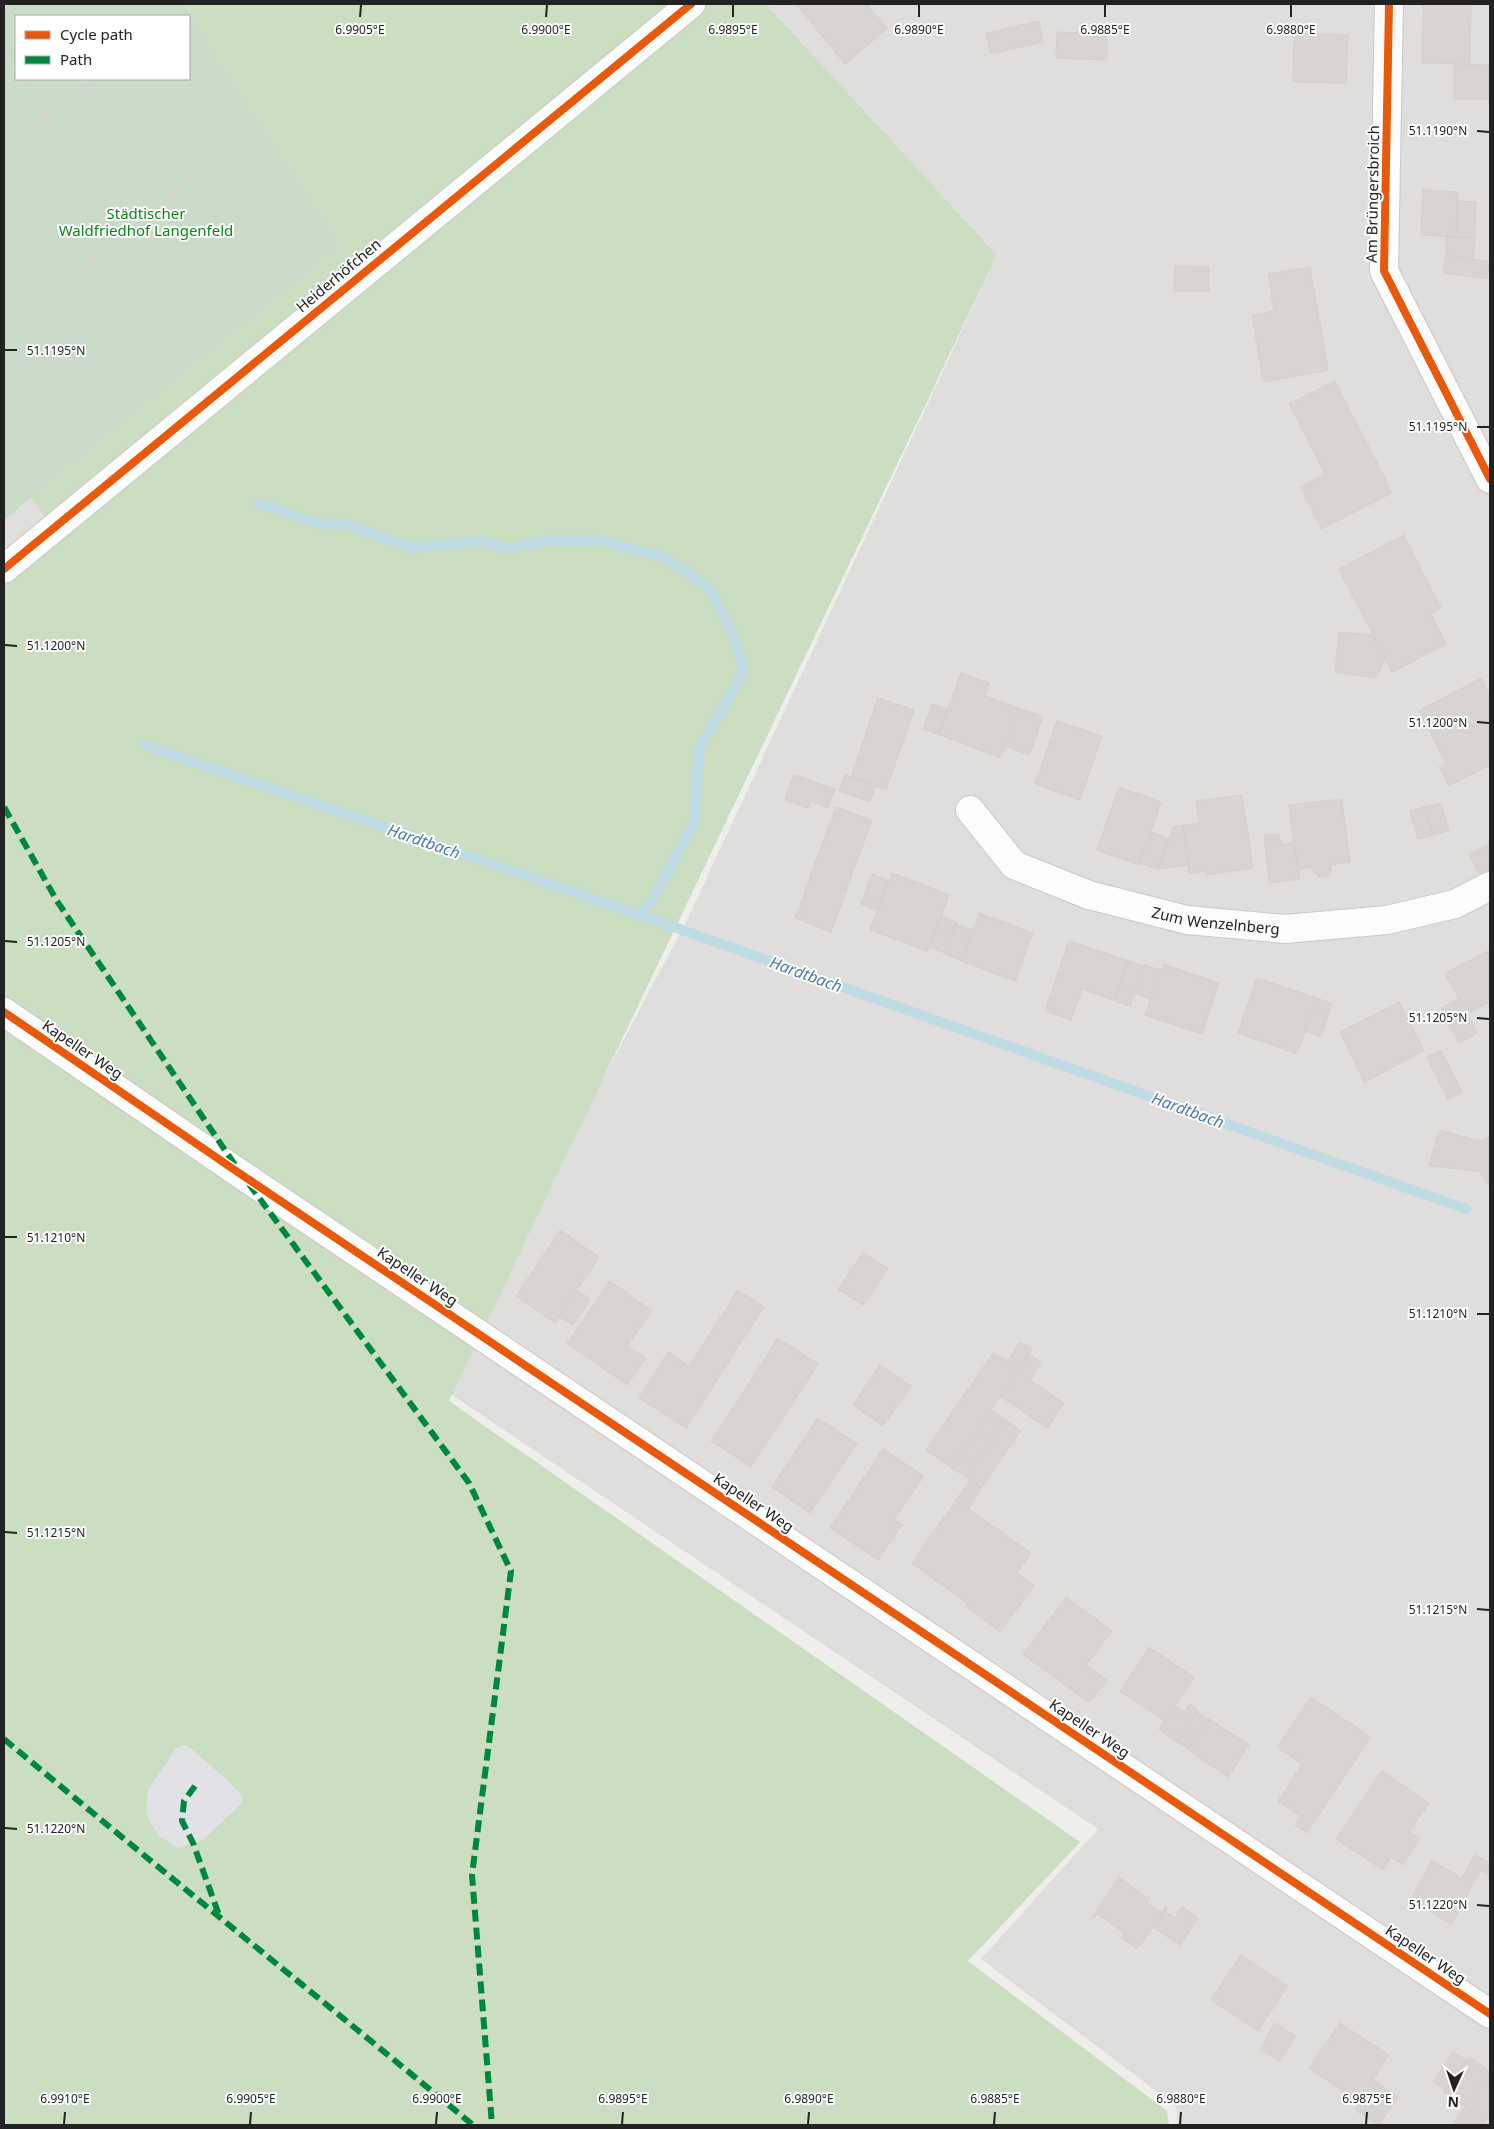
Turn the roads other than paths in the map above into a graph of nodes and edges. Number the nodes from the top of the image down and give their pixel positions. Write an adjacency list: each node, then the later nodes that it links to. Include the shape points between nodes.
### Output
1 (691, 4): 4 (street, Heiderhöfchen)
2 (1389, 4): 3 (street, Am Brüngersbroich, via 1384,271)
3 (1490, 479)
4 (4, 569)
5 (970, 810): 6 (street, Zum Wenzelnberg, via 1014,865 1089,896 1187,920 1285,929 1387,920 1454,904)
6 (1490, 886)
7 (4, 1012): 8 (street, Kapeller Weg)
8 (1490, 2014)

